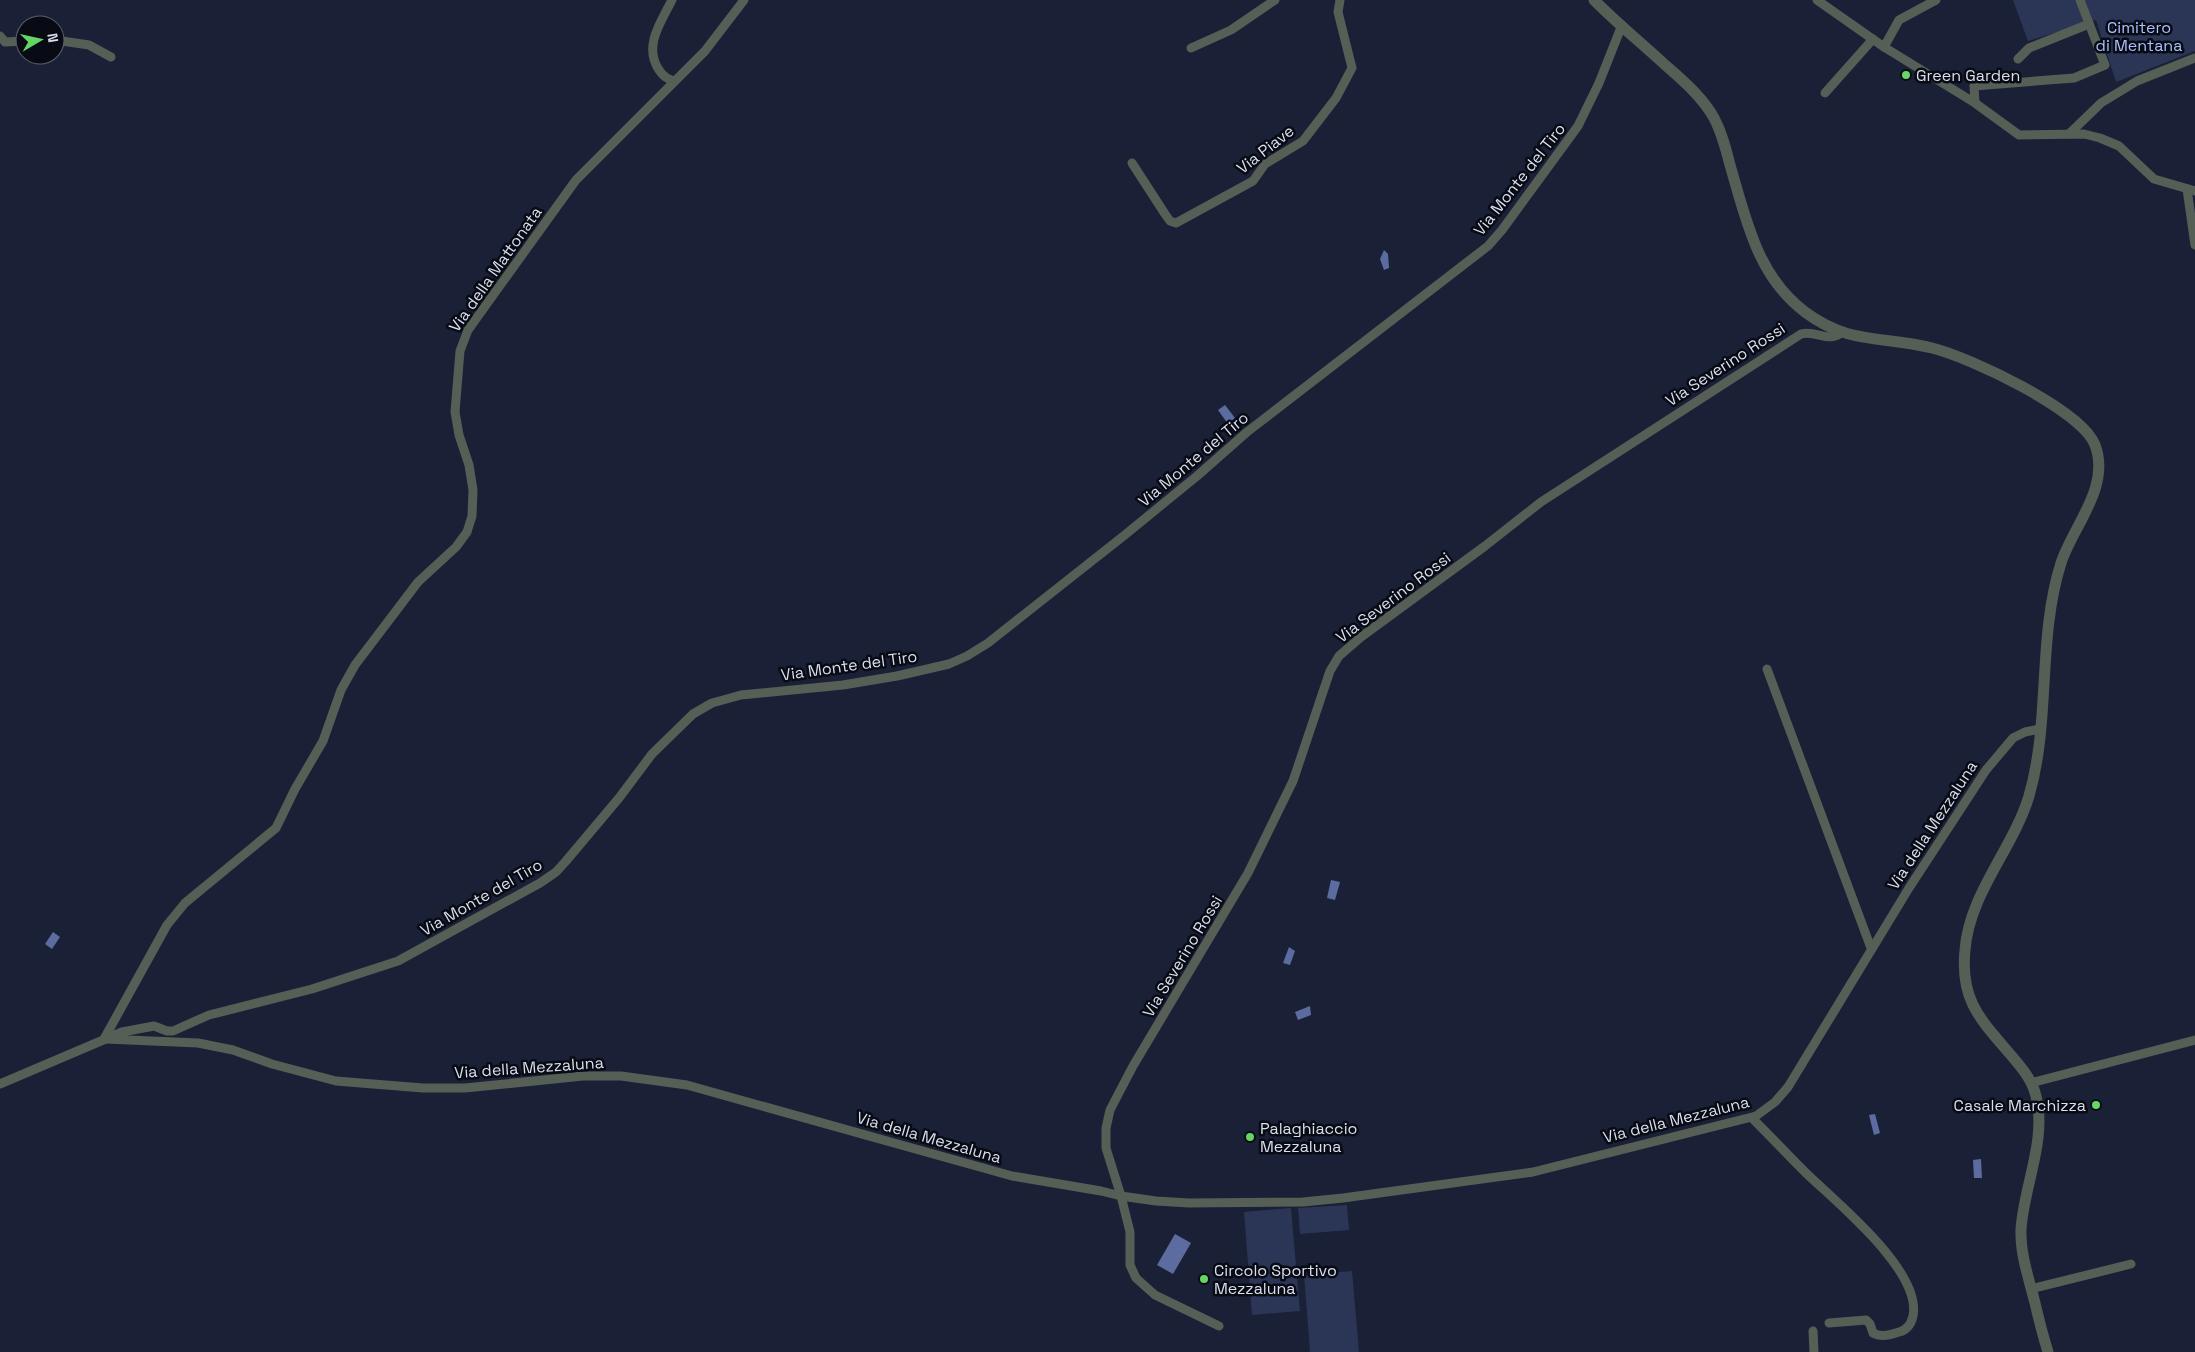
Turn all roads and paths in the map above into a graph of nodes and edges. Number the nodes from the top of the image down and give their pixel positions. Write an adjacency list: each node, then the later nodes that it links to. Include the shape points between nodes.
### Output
1 (672, 0): 20 (street, via 652,49 659,70)
2 (744, 0): 20 (street, Via della Mattonata, via 705,51)
3 (1275, 0): 16 (street, via 1231,30)
4 (1340, 0): 24 (street, Via Piave, via 1338,12 1352,68 1347,79 1303,141 1265,164 1253,181 1176,223 1165,214)
5 (1594, 0): 10 (street)
6 (1818, 0): 12 (street)
7 (1936, 0): 15 (street, via 1899,20)
8 (2080, 0): 9 (street)
9 (2089, 24): 19 (street, via 2029,48); 22 (street, via 2105,66 2074,78 1974,86)
10 (1622, 25): 27 (street, via 1690,88 1712,114 1754,245 1774,280 1797,306); 31 (street, Via Monte del Tiro, via 1578,126 1492,242 1247,432 1126,534 978,650 948,664 897,676 749,694 712,703 693,714 666,738 576,850 556,872 540,883 398,961 312,989 209,1015 173,1031 145,1026)
11 (0, 36): 13 (street, via 5,42)
12 (1873, 39): 15 (street); 21 (street)
13 (15, 42)
14 (65, 42): 17 (street, via 88,45)
15 (1884, 47): 22 (street)
16 (1191, 48)
17 (112, 57)
18 (2195, 58): 23 (street, via 2137,81 2101,103)
19 (2018, 59)
20 (674, 82): 31 (street, Via della Mattonata, via 576,180 464,338 459,356 456,418 472,477 473,504 470,524 462,541 418,582 354,664 323,741 278,825 178,910)
21 (1825, 93)
22 (1975, 103): 23 (street, via 2019,135)
23 (2069, 134): 25 (street, via 2084,134 2119,146 2154,178)
24 (1132, 163)
25 (2191, 190): 26 (street)
26 (2195, 245)
27 (1841, 333): 29 (street, via 1924,346 1966,358 2065,413 2092,438 2098,458 2096,481 2088,508 2067,547 2059,571 2048,626); 36 (street, Via Severino Rossi, via 1833,338 1808,332 1795,337 1550,495 1339,656 1330,671 1293,781 1257,856 1132,1066 1110,1110 1106,1148)
28 (1766, 669): 30 (street)
29 (2040, 729): 30 (street, Via della Mezzaluna, via 2017,736 2002,749 1961,806); 33 (street, via 2027,801 1974,911 1964,954 1967,989 1974,1009)
30 (1871, 948): 35 (street, Via della Mezzaluna, via 1788,1087 1773,1105)
31 (104, 1039): 34 (street, Via della Mezzaluna); 36 (street, Via della Mezzaluna, via 198,1043 233,1050 326,1079 423,1088 502,1086 583,1076 644,1078 686,1085 1012,1176)
32 (2195, 1040): 33 (street)
33 (2032, 1083): 38 (street, via 2038,1106 2038,1128 2021,1231)
34 (0, 1084)
35 (1752, 1118): 36 (street, Via della Mezzaluna, via 1533,1172 1343,1198 1303,1202 1205,1203); 39 (street, via 1877,1241 1897,1267 1911,1294 1913,1318 1910,1326 1902,1332 1875,1335 1866,1320)
36 (1121, 1196): 40 (street, via 1130,1232 1130,1265 1138,1281 1155,1295)
37 (2131, 1264): 38 (street)
38 (2031, 1290): 43 (street)
39 (1829, 1323)
40 (1219, 1326)
41 (1813, 1331): 42 (street)
42 (1814, 1352)
43 (2048, 1352)

